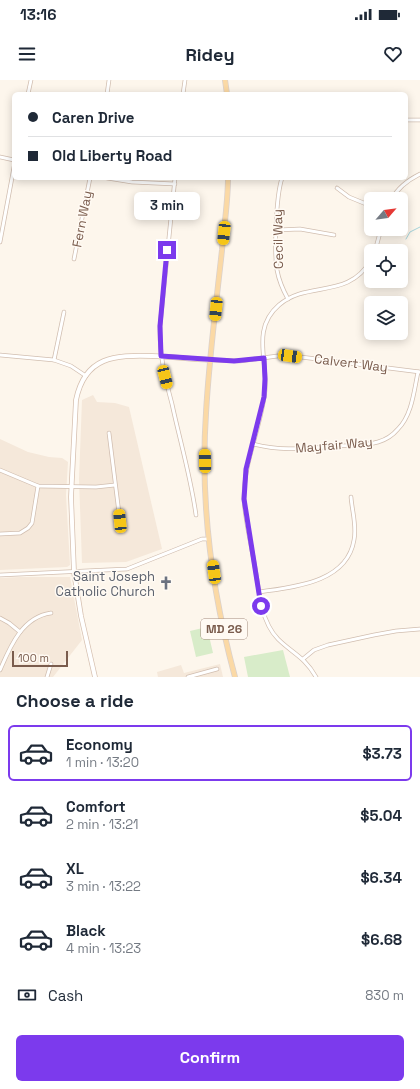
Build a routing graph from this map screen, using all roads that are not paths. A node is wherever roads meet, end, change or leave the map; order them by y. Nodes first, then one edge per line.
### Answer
1 (31, 80) edge
2 (109, 80) edge
3 (185, 80) edge
4 (225, 80) edge
5 (28, 92) edge
6 (107, 92) edge
7 (183, 92) edge
8 (226, 92) edge
9 (408, 120) edge
10 (420, 120) edge
11 (0, 157) edge
12 (12, 160) edge
13 (420, 174) edge
14 (12, 178) edge
15 (90, 180) edge
16 (120, 180) edge
17 (175, 180) edge
18 (228, 180) edge
19 (282, 180) edge
20 (174, 184) junction
21 (337, 188) dead end
22 (396, 192) edge
23 (364, 203) edge
24 (277, 230) junction
25 (334, 235) dead end
26 (0, 242) edge
27 (74, 259) dead end
28 (364, 269) edge
29 (288, 299) junction
30 (64, 312) dead end
31 (0, 355) edge
32 (161, 356) junction
33 (264, 358) junction
34 (54, 360) junction
35 (210, 360) junction
36 (419, 372) edge
37 (86, 376) junction
38 (109, 433) dead end
39 (253, 444) junction
40 (0, 470) edge
41 (115, 485) junction
42 (38, 486) junction
43 (71, 486) junction
44 (351, 497) dead end
45 (196, 515) dead end
46 (120, 521) dead end
47 (0, 534) edge
48 (209, 538) junction
49 (74, 572) junction
50 (0, 575) edge
51 (259, 592) junction
52 (51, 613) dead end
53 (0, 618) edge
54 (420, 629) edge
55 (20, 632) junction
56 (303, 659) junction
57 (51, 664) dead end
58 (217, 669) dead end
59 (0, 670) edge
60 (47, 677) edge
61 (95, 677) edge
62 (188, 677) edge
63 (236, 677) edge
64 (316, 677) edge

1 - 5 street
2 - 6 street
3 - 7 street
4 - 8 main road
9 - 10 street
11 - 12 street
13 - 22 street
14 - 26 street
15 - 27 street, Fern Way
16 - 20 street
17 - 20 street
18 - 35 main road, MD 26
19 - 24 street, Cecil Way
20 - 32 street
21 - 23 street
24 - 25 street
24 - 29 street, Cecil Way
28 - 29 street
29 - 33 street
30 - 34 street
31 - 34 street
32 - 35 street
32 - 37 street
32 - 45 street
33 - 35 street, Calvert Way
33 - 36 street, Calvert Way
33 - 39 street
34 - 37 street
35 - 48 main road, MD 26
36 - 39 street, Mayfair Way
37 - 43 street
38 - 41 street
39 - 51 street
40 - 42 street
41 - 43 street
41 - 46 street
42 - 43 street
42 - 47 street
43 - 49 street
44 - 51 street
48 - 49 street
48 - 63 main road, MD 26
49 - 50 street
49 - 61 street
51 - 56 street
52 - 55 street
53 - 55 street
54 - 56 street
55 - 59 street
56 - 64 street
57 - 60 street
58 - 62 street

